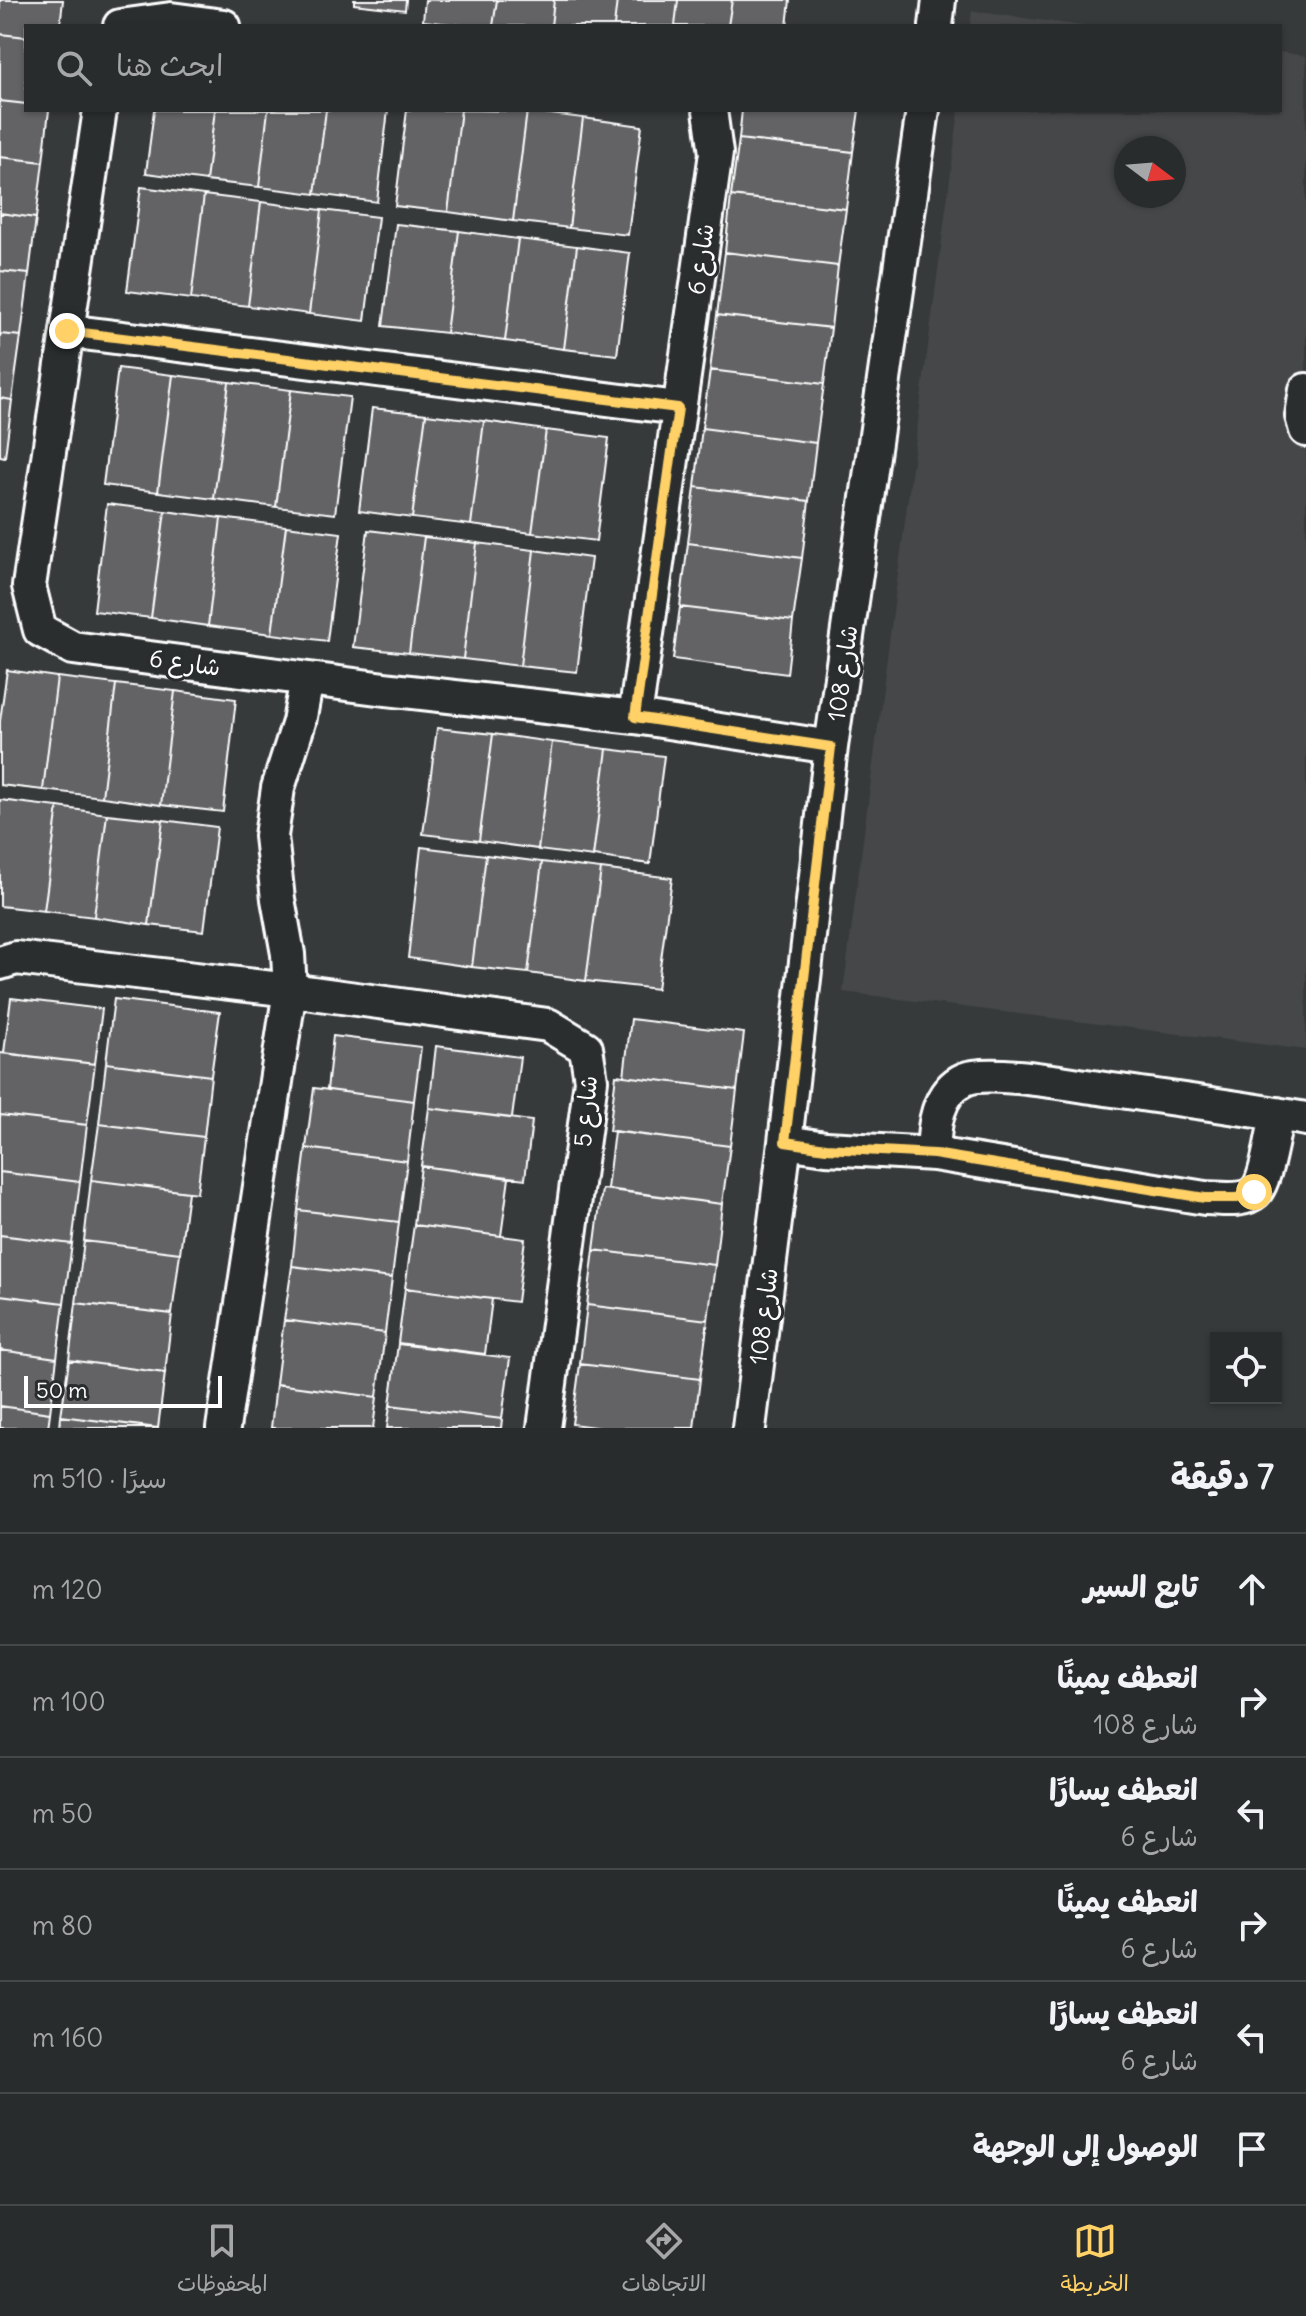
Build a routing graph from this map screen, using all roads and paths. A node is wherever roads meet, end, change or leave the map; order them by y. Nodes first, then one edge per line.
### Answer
1 (939, 0) edge
2 (135, 24) edge
3 (209, 24) edge
4 (936, 24) edge
5 (100, 112) edge
6 (710, 112) edge
7 (923, 112) edge
8 (67, 331) junction
9 (1306, 390) edge
10 (678, 408) junction
11 (1306, 430) edge
12 (307, 679) junction
13 (635, 717) junction
14 (831, 747) junction
15 (0, 963) edge
16 (290, 990) junction
17 (1291, 1116) edge
18 (785, 1142) junction
19 (934, 1154) junction
20 (223, 1428) edge
21 (544, 1428) edge
22 (749, 1428) edge

1 - 4 street
2 - 3 street
5 - 8 street, شارع 6
6 - 10 street, شارع 6
7 - 14 street, شارع 108
8 - 10 street
8 - 12 street, شارع 6
9 - 11 street
10 - 13 street, شارع 6
12 - 13 street, شارع 6
12 - 16 street
13 - 14 street, شارع 6
14 - 18 street, شارع 108
15 - 16 street, شارع 5
16 - 20 street
16 - 21 street, شارع 5
17 - 19 street
17 - 19 street
18 - 19 street
18 - 22 street, شارع 108

